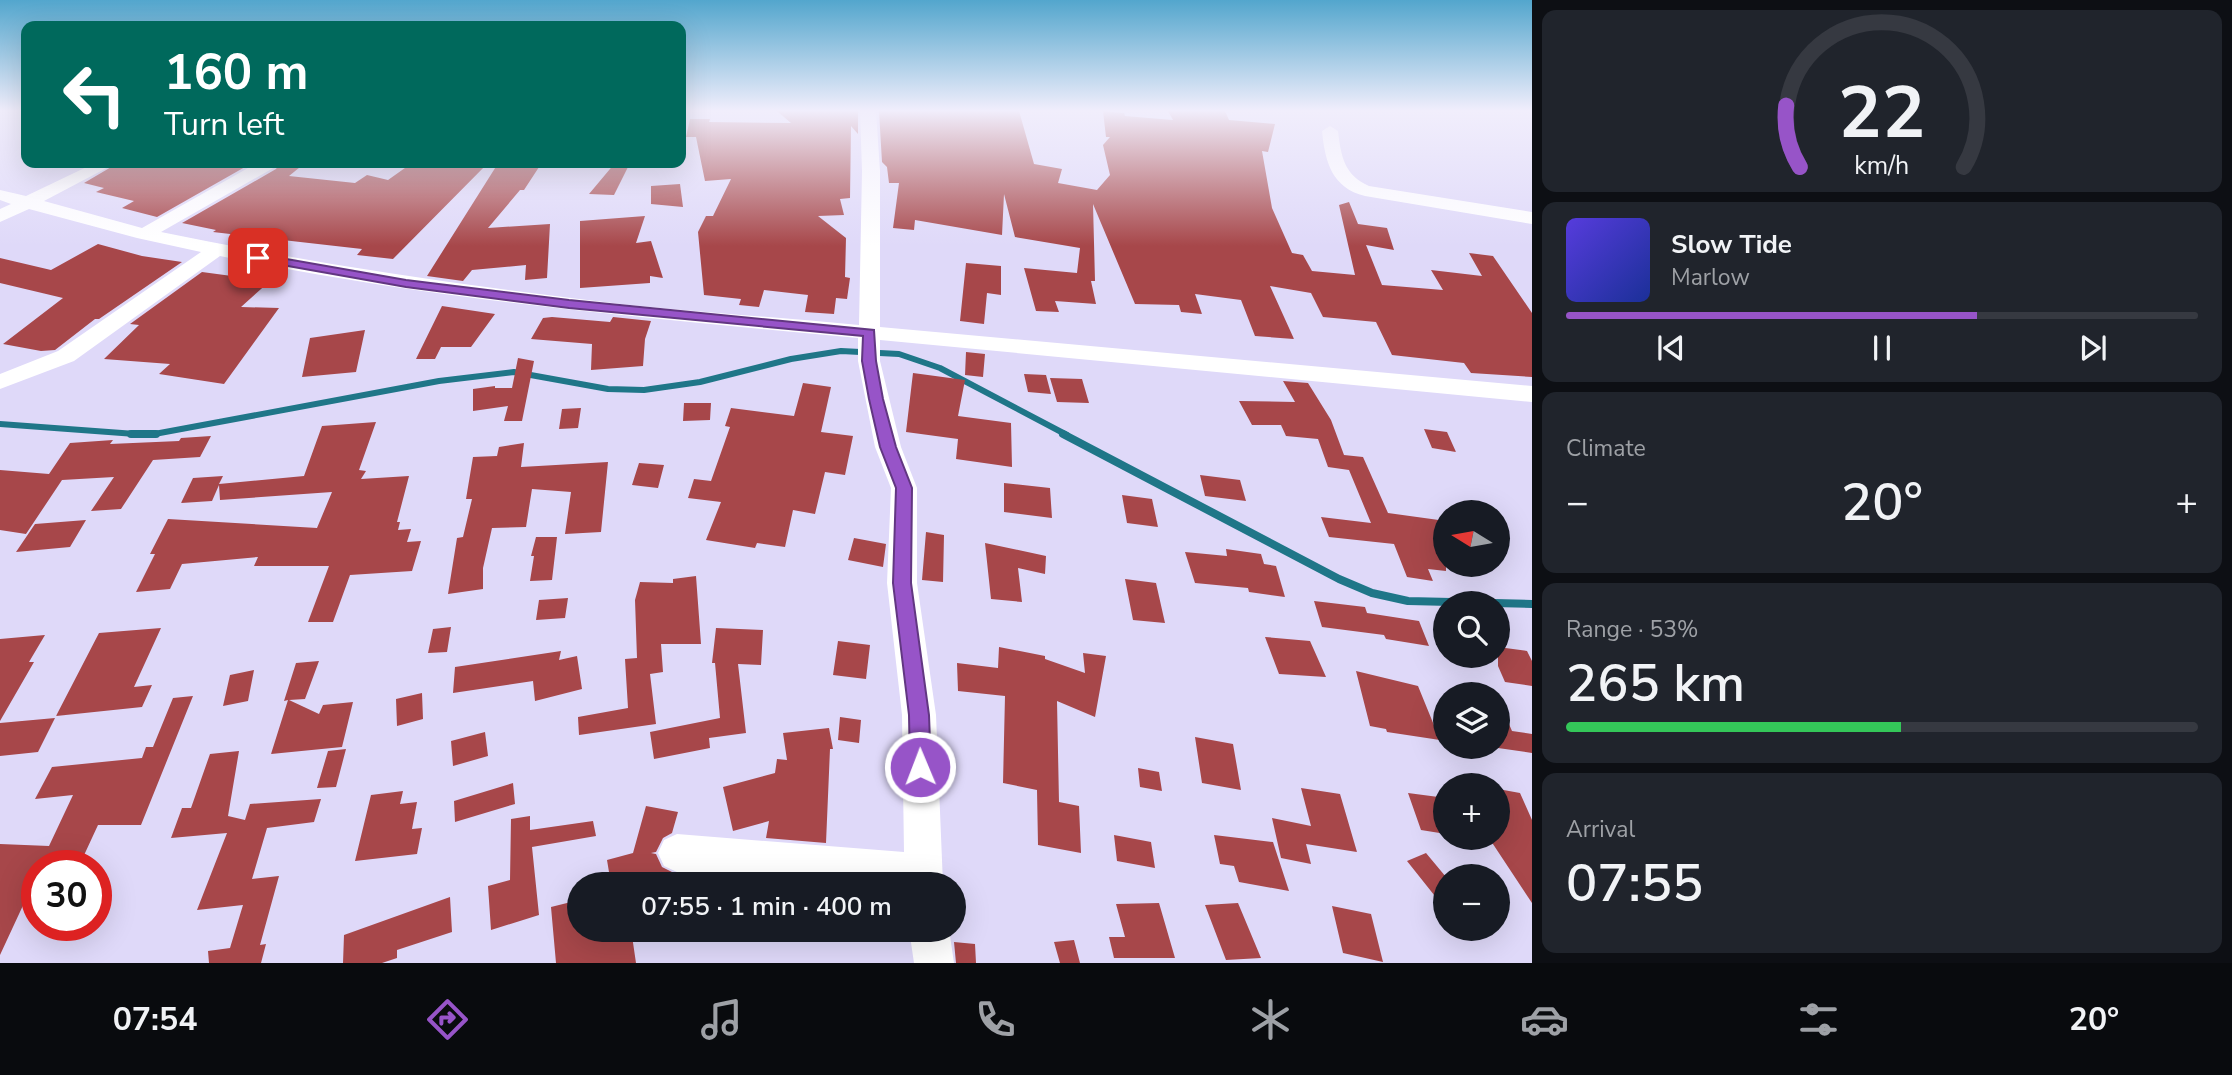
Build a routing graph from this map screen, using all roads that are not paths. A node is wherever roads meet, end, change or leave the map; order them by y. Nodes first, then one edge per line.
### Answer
1 (870, 156) edge
2 (1333, 156) edge
3 (97, 168) edge
4 (261, 168) edge
5 (0, 195) edge
6 (26, 202) junction
7 (0, 216) edge
8 (1532, 218) edge
9 (144, 234) junction
10 (218, 249) junction
11 (869, 345) junction
12 (0, 382) edge
13 (1532, 394) edge
14 (677, 853) dead end
15 (864, 872) edge
16 (923, 872) edge
17 (931, 942) edge
18 (934, 963) edge

1 - 11 street
2 - 8 street
3 - 6 street
4 - 9 street
5 - 6 street
6 - 7 street
6 - 9 street
9 - 10 street
10 - 11 street
10 - 12 street
11 - 13 street
11 - 16 street
14 - 15 street
17 - 18 street

